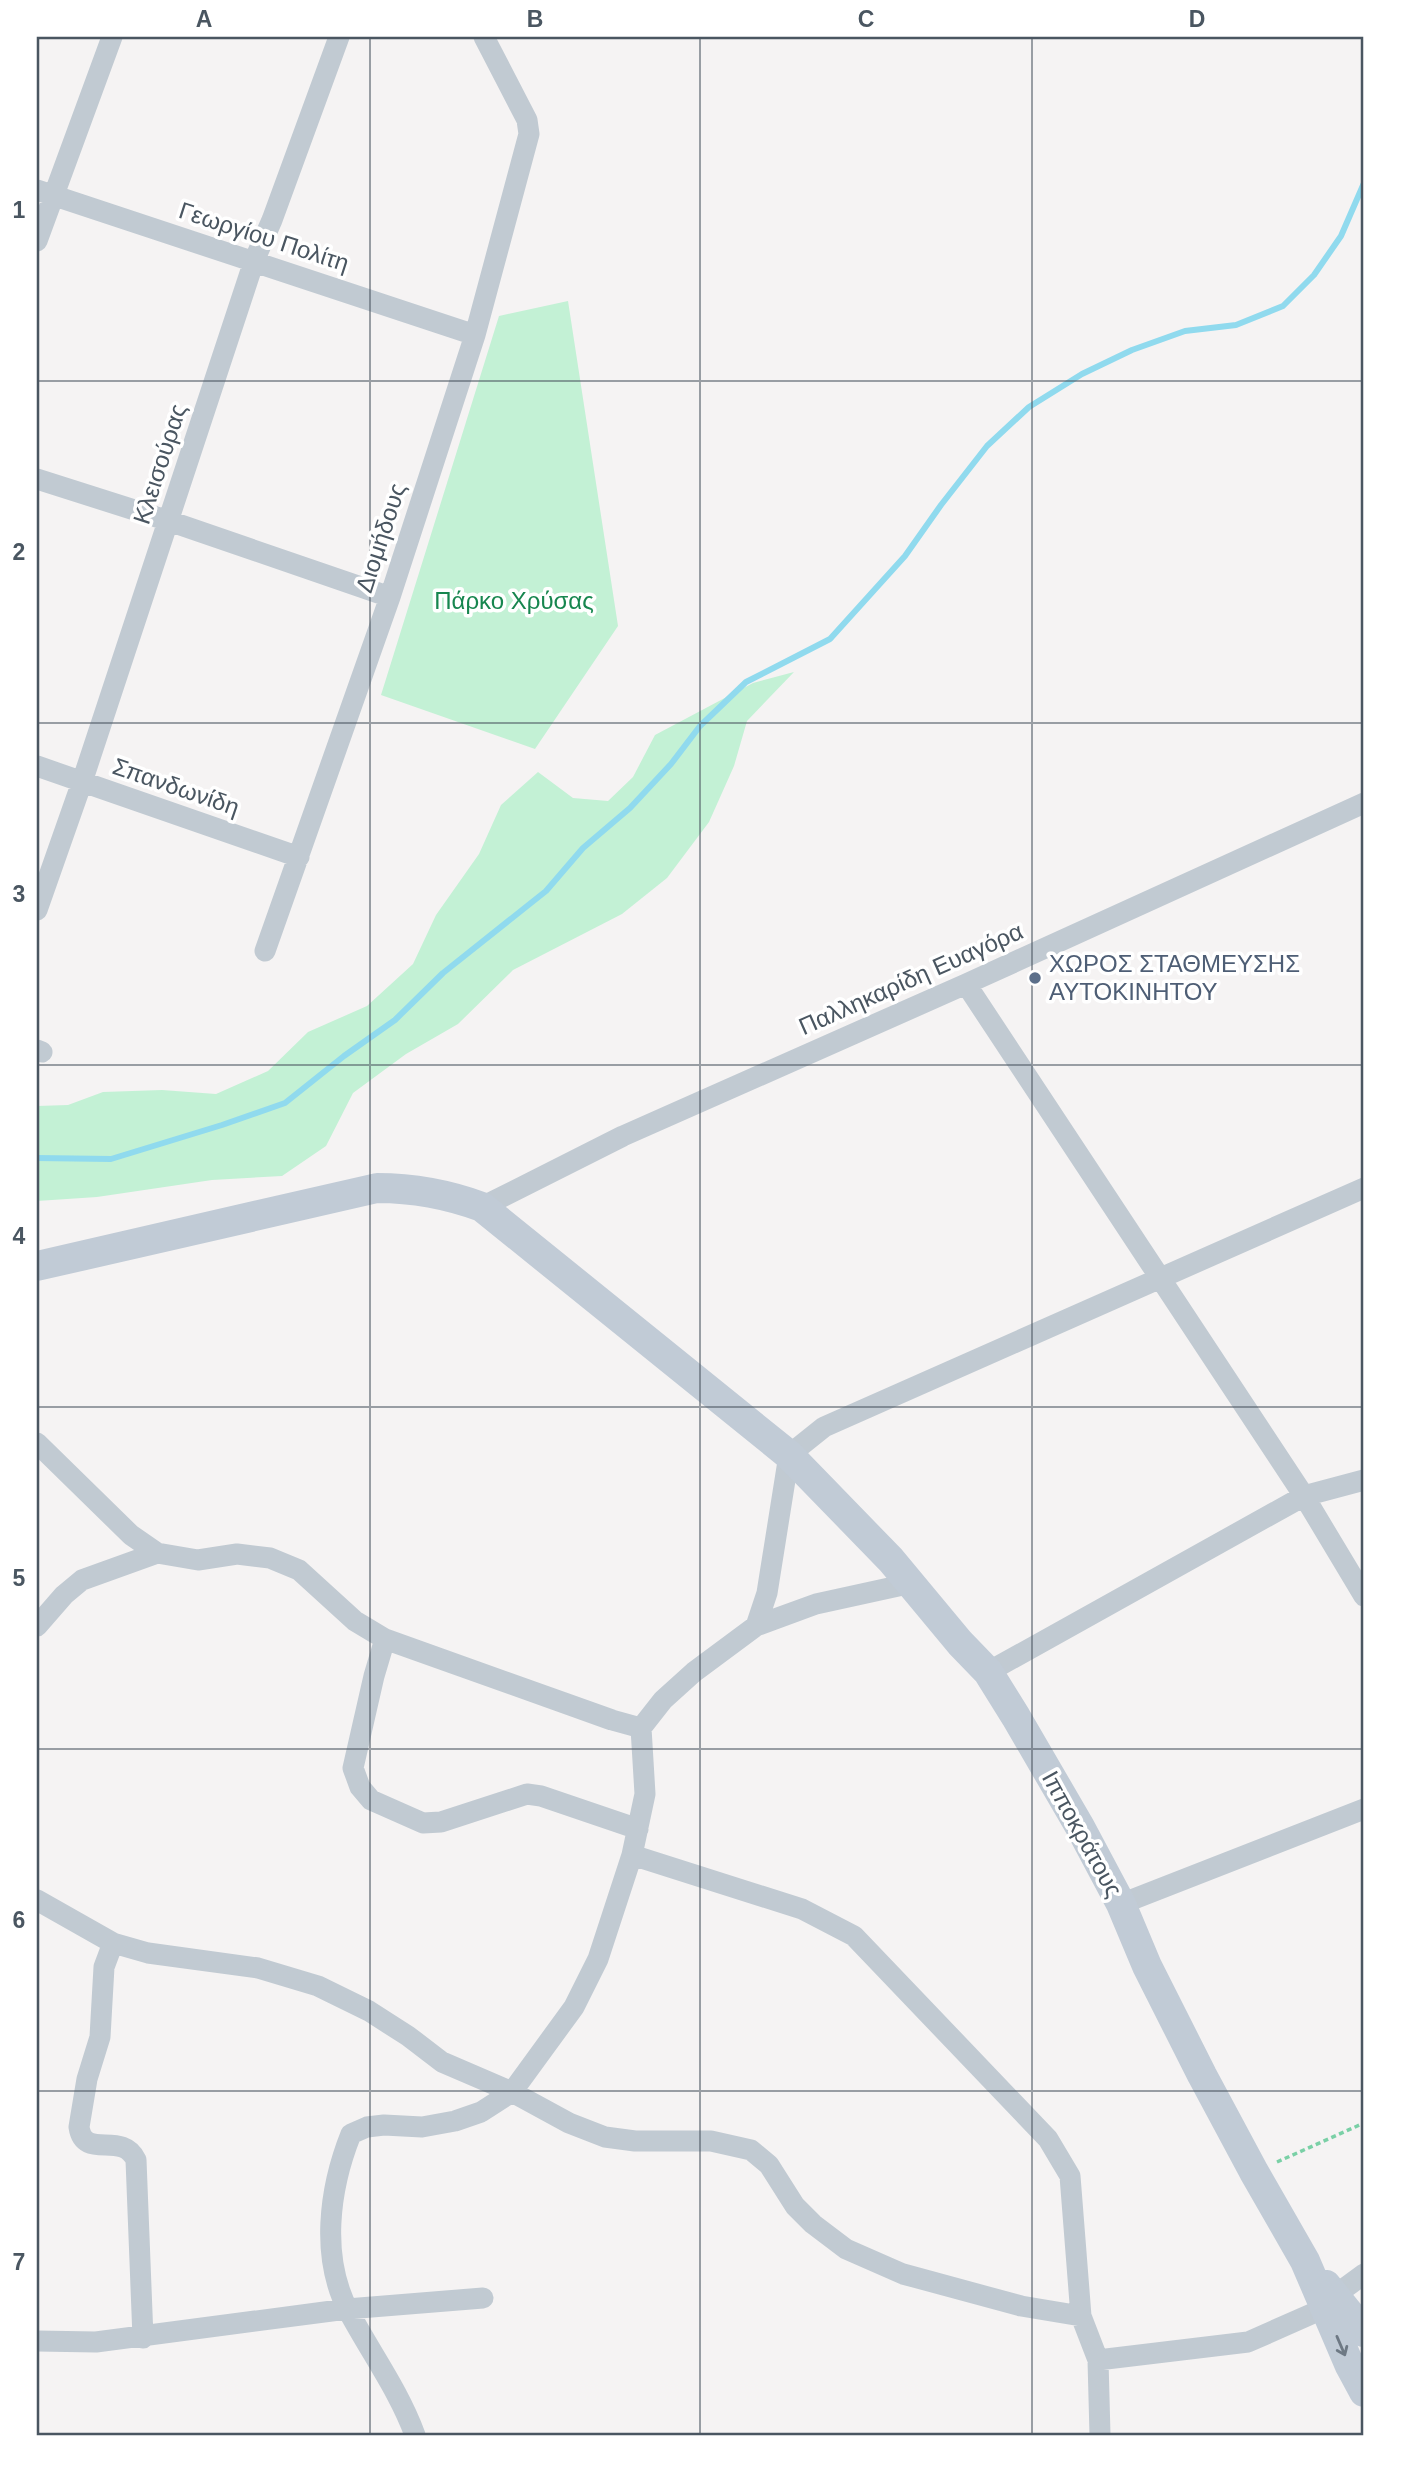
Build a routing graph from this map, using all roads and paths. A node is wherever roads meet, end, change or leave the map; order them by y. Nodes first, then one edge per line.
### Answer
1 (111, 37) edge
2 (339, 37) edge
3 (484, 37) edge
4 (45, 193) edge
5 (37, 241) edge
6 (254, 261) junction
7 (475, 335) junction
8 (37, 479) edge
9 (169, 521) junction
10 (390, 597) junction
11 (37, 766) edge
12 (82, 782) junction
13 (1364, 803) edge
14 (299, 857) junction
15 (37, 910) edge
16 (265, 951) dead end
17 (967, 984) junction
18 (1364, 1188) edge
19 (482, 1207) junction
20 (37, 1266) edge
21 (1160, 1279) junction
22 (37, 1443) edge
23 (789, 1455) junction
24 (1364, 1480) edge
25 (1304, 1496) junction
26 (157, 1553) junction
27 (912, 1583) junction
28 (1364, 1596) edge
29 (37, 1626) edge
30 (756, 1626) junction
31 (385, 1639) junction
32 (988, 1672) junction
33 (641, 1728) junction
34 (1364, 1809) edge
35 (638, 1829) junction
36 (632, 1855) junction
37 (37, 1900) edge
38 (1121, 1904) junction
39 (113, 1942) junction
40 (512, 2092) junction
41 (1364, 2123) edge
42 (1254, 2172) junction
43 (1364, 2274) edge
44 (483, 2298) dead end
45 (1330, 2302) junction
46 (347, 2309) junction
47 (1081, 2316) junction
48 (1364, 2332) edge
49 (143, 2337) junction
50 (37, 2341) edge
51 (1098, 2360) junction
52 (1364, 2392) edge
53 (415, 2435) edge
54 (1100, 2435) edge

1 - 4 street
2 - 6 street, Κλεισούρας
3 - 7 street, Διομήδους
4 - 5 street
4 - 6 street, Γεωργίου Πολίτη
6 - 7 street, Γεωργίου Πολίτη
6 - 9 street, Κλεισούρας
7 - 10 street, Διομήδους
8 - 9 street
9 - 10 street
9 - 12 street, Κλεισούρας
10 - 14 street, Διομήδους
11 - 12 street, Σπανδωνίδη
12 - 14 street, Σπανδωνίδη
12 - 15 street, Κλεισούρας
13 - 17 street, Παλληκαρίδη Ευαγόρα
14 - 16 street, Διομήδους
17 - 19 street, Παλληκαρίδη Ευαγόρα
17 - 21 street
18 - 21 street
19 - 20 street, Ιπποκράτους
19 - 23 street, Ιπποκράτους
21 - 23 street
21 - 25 street
22 - 26 street
23 - 27 street, Ιπποκράτους
23 - 30 street
24 - 25 street
25 - 28 street
25 - 32 street
26 - 29 street
26 - 31 street
27 - 30 street
27 - 32 street, Ιπποκράτους
30 - 33 street
31 - 33 street
31 - 35 street
32 - 38 street, Ιπποκράτους
33 - 35 street
34 - 38 street
35 - 36 street
36 - 40 street
36 - 47 street
37 - 39 street
38 - 42 street, Ιπποκράτους
39 - 40 street
39 - 49 street
40 - 46 street
40 - 47 street
41 - 42 path
42 - 45 street, Ιπποκράτους
43 - 45 street
44 - 46 street
45 - 48 street, Ιπποκράτους
45 - 51 street
45 -> 52 street, Ιπποκράτους
46 - 49 street
46 - 53 street
47 - 51 street
49 - 50 street
51 - 54 street

